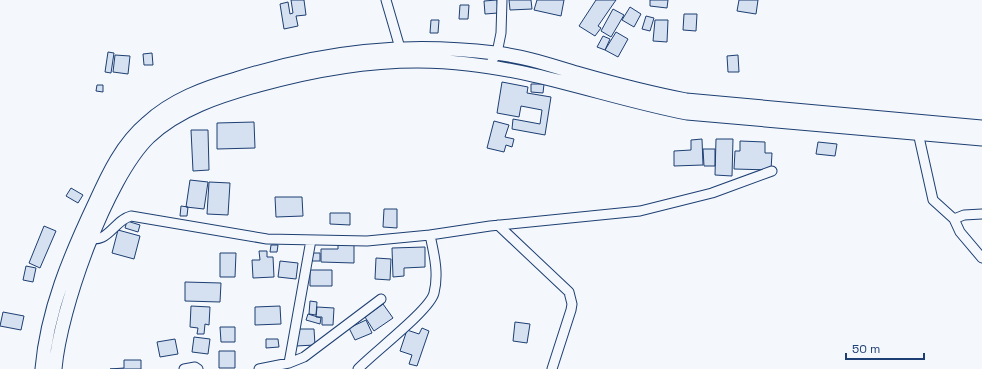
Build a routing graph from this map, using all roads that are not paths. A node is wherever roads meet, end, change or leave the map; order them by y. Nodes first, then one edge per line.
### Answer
1 (386, 0) edge
2 (502, 0) edge
3 (400, 48) junction
4 (497, 53) junction
5 (489, 66) junction
6 (916, 120) junction
7 (982, 127) edge
8 (919, 133) junction
9 (982, 139) edge
10 (772, 171) dead end
11 (982, 214) edge
12 (954, 219) junction
13 (498, 225) junction
14 (430, 235) junction
15 (86, 237) junction
16 (311, 240) junction
17 (982, 258) edge
18 (381, 299) dead end
19 (289, 363) junction
20 (42, 369) edge
21 (54, 369) edge
22 (184, 369) edge
23 (198, 369) edge
24 (259, 369) edge
25 (358, 369) edge
26 (552, 369) edge

1 - 3 street
2 - 4 street
3 - 4 main road
3 - 15 main road
4 - 5 street
4 - 6 main road
5 - 8 main road
5 - 15 main road
6 - 7 main road
6 - 8 street
8 - 9 main road
8 - 12 street
10 - 13 street
11 - 12 street
12 - 17 street
13 - 14 street
13 - 26 street
14 - 16 street
14 - 25 street
15 - 16 street
15 - 20 main road
15 - 21 main road
16 - 19 street
18 - 19 street
19 - 24 street
22 - 23 street

